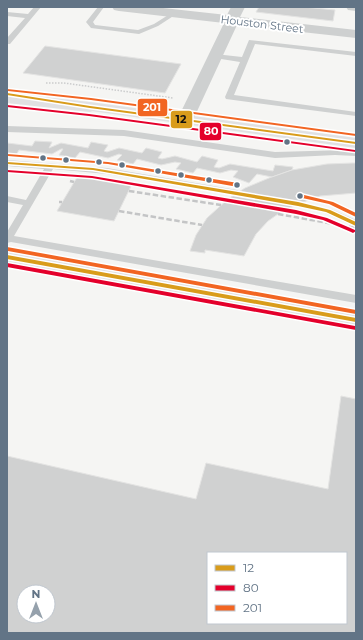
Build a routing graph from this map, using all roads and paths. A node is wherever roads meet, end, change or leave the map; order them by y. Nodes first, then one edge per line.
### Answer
1 (38, 7) edge
2 (101, 7) edge
3 (119, 7) edge
4 (238, 7) edge
5 (353, 7) edge
6 (356, 7) edge
7 (7, 14) edge
8 (174, 14) junction
9 (30, 16) junction
10 (232, 20) junction
11 (7, 30) edge
12 (16, 32) junction
13 (356, 34) edge
14 (7, 42) edge
15 (356, 54) edge
16 (215, 56) junction
17 (244, 60) junction
18 (69, 83) dead end
19 (115, 90) dead end
20 (7, 94) edge
21 (7, 98) edge
22 (90, 107) junction
23 (356, 114) edge
24 (185, 120) junction
25 (7, 129) edge
26 (356, 143) edge
27 (356, 153) edge
28 (7, 163) edge
29 (50, 166) junction
30 (236, 193) dead end
31 (7, 199) edge
32 (29, 203) junction
33 (298, 204) dead end
34 (356, 224) edge
35 (7, 245) edge
36 (356, 299) edge
37 (356, 320) edge

1 - 9 lane
2 - 8 lane
3 - 8 street, Houston Street
4 - 10 street
5 - 6 street
7 - 9 lane
8 - 10 street, Houston Street
9 - 12 lane
10 - 13 street, Houston Street
10 - 16 street
11 - 12 lane
12 - 14 lane
15 - 17 lane
16 - 17 lane
16 - 24 street
17 - 23 lane
18 - 19 path
20 - 22 main road
21 - 22 main road
22 - 24 main road
24 - 26 main road
25 - 27 lane
28 - 29 lane
29 - 30 lane
29 - 32 lane
31 - 32 lane
32 - 35 lane
33 - 34 lane
35 - 36 lane
35 - 37 main road

